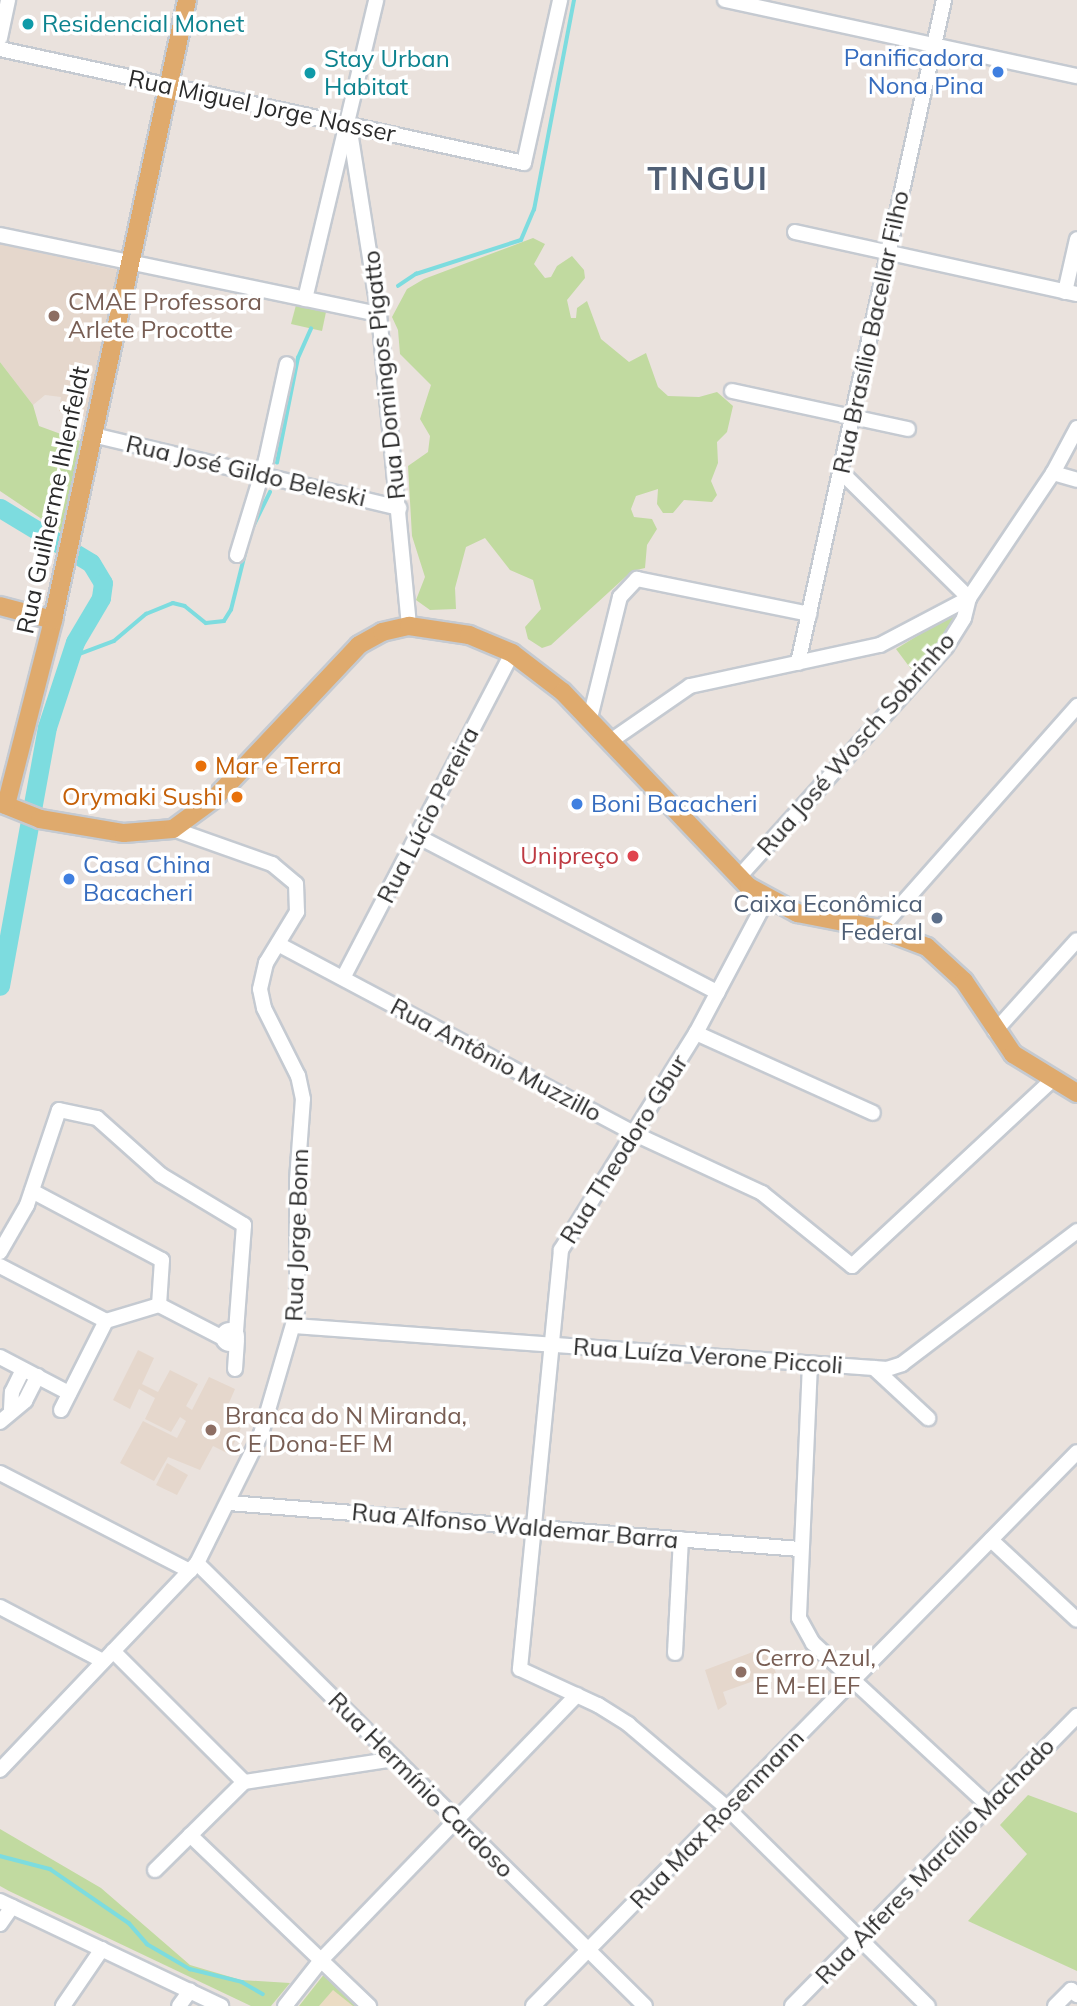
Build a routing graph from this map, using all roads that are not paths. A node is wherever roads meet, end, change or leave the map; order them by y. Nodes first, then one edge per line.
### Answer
1 (8, 0) edge
2 (187, 0) edge
3 (376, 0) edge
4 (560, 0) edge
5 (725, 0) edge
6 (943, 0) edge
7 (751, 3) edge
8 (0, 38) edge
9 (934, 45) junction
10 (0, 50) edge
11 (1077, 76) edge
12 (169, 86) junction
13 (349, 125) junction
14 (795, 232) dead end
15 (0, 235) edge
16 (1077, 239) edge
17 (888, 252) junction
18 (131, 262) junction
19 (1071, 293) edge
20 (305, 299) junction
21 (379, 314) junction
22 (287, 364) dead end
23 (732, 391) dead end
24 (852, 417) junction
25 (1077, 428) edge
26 (908, 429) dead end
27 (93, 435) junction
28 (840, 471) junction
29 (1053, 473) junction
30 (259, 475) junction
31 (1077, 480) edge
32 (399, 508) junction
33 (237, 555) dead end
34 (969, 598) junction
35 (0, 606) edge
36 (809, 614) junction
37 (53, 620) junction
38 (409, 626) junction
39 (512, 653) junction
40 (798, 663) junction
41 (1077, 706) edge
42 (590, 718) junction
43 (612, 740) junction
44 (13, 806) edge
45 (173, 829) junction
46 (417, 836) junction
47 (738, 878) junction
48 (767, 899) junction
49 (880, 929) junction
50 (1077, 940) edge
51 (278, 944) junction
52 (343, 978) junction
53 (718, 993) junction
54 (995, 1031) junction
55 (696, 1033) junction
56 (1052, 1080) junction
57 (1077, 1093) edge
58 (873, 1113) dead end
59 (633, 1133) junction
60 (32, 1191) junction
61 (1077, 1231) edge
62 (0, 1252) edge
63 (0, 1266) edge
64 (159, 1305) junction
65 (106, 1321) junction
66 (294, 1326) junction
67 (232, 1337) junction
68 (551, 1345) junction
69 (0, 1357) edge
70 (810, 1364) junction
71 (874, 1368) junction
72 (23, 1369) junction
73 (235, 1369) dead end
74 (38, 1376) junction
75 (69, 1393) junction
76 (11, 1409) junction
77 (61, 1410) dead end
78 (928, 1418) dead end
79 (0, 1422) edge
80 (1077, 1452) edge
81 (0, 1473) edge
82 (229, 1503) junction
83 (534, 1527) junction
84 (681, 1539) junction
85 (991, 1539) junction
86 (800, 1549) junction
87 (194, 1567) junction
88 (0, 1607) edge
89 (1077, 1620) edge
90 (676, 1653) dead end
91 (108, 1656) junction
92 (853, 1680) junction
93 (577, 1695) junction
94 (1077, 1716) edge
95 (395, 1759) junction
96 (0, 1770) edge
97 (244, 1782) junction
98 (989, 1805) junction
99 (727, 1808) junction
100 (456, 1820) junction
101 (190, 1835) junction
102 (155, 1870) dead end
103 (6, 1904) edge
104 (0, 1924) edge
105 (859, 1938) junction
106 (102, 1950) junction
107 (588, 1950) junction
108 (321, 1959) junction
109 (190, 1991) junction
110 (1074, 1992) edge
111 (63, 2006) edge
112 (179, 2006) edge
113 (221, 2006) edge
114 (285, 2006) edge
115 (369, 2006) edge
116 (533, 2006) edge
117 (645, 2006) edge
118 (792, 2006) edge
119 (928, 2006) edge
120 (1055, 2006) edge

1 - 8 street
2 - 12 main road, Rua Guilherme Ihlenfeldt
3 - 13 street
4 - 13 street, Rua Miguel Jorge Nasser
5 - 7 street
6 - 9 street, Rua Brasílio Bacellar Filho
7 - 9 street
9 - 11 street
9 - 17 street, Rua Brasílio Bacellar Filho
10 - 12 street, Rua Miguel Jorge Nasser
12 - 13 street, Rua Miguel Jorge Nasser
12 - 18 main road, Rua Guilherme Ihlenfeldt
13 - 20 street
13 - 21 street, Rua Domingos Pigatto
14 - 17 street
15 - 18 street
16 - 19 street
17 - 19 street
17 - 24 street, Rua Brasílio Bacellar Filho
18 - 20 street
18 - 27 main road, Rua Guilherme Ihlenfeldt
20 - 21 street
21 - 32 street, Rua Domingos Pigatto
22 - 30 street
23 - 24 street
24 - 26 street
24 - 28 street, Rua Brasílio Bacellar Filho
25 - 29 street, Rua José Wosch Sobrinho
27 - 30 street, Rua José Gildo Beleski
27 - 37 main road, Rua Guilherme Ihlenfeldt
28 - 34 street
28 - 36 street, Rua Brasílio Bacellar Filho
29 - 31 street
29 - 34 street, Rua José Wosch Sobrinho
30 - 32 street, Rua José Gildo Beleski
30 - 33 street
32 - 38 street, Rua Domingos Pigatto
34 - 40 street
34 - 47 street, Rua José Wosch Sobrinho
35 - 37 main road
36 - 40 street, Rua Brasílio Bacellar Filho
36 - 42 street
37 - 44 main road, Rua Guilherme Ihlenfeldt
38 - 39 main road
38 - 45 main road
39 - 42 main road
39 - 46 street, Rua Lúcio Pereira
40 - 43 street
41 - 49 street
42 - 43 main road
43 - 47 main road
44 - 45 main road
45 - 51 street, Rua Jorge Bonn
46 - 52 street, Rua Lúcio Pereira
46 - 53 street
47 - 48 main road
48 - 49 main road
48 - 53 street, Rua Theodoro Gbur
49 - 54 main road
50 - 54 street
51 - 52 street, Rua Antônio Muzzillo
51 - 66 street, Rua Jorge Bonn
52 - 59 street, Rua Antônio Muzzillo
53 - 55 street, Rua Theodoro Gbur
54 - 56 main road
55 - 58 street
55 - 59 street, Rua Theodoro Gbur
56 - 57 main road
56 - 59 street, Rua Antônio Muzzillo
59 - 68 street, Rua Theodoro Gbur
60 - 62 street
60 - 64 street
60 - 67 street
61 - 71 street, Rua Luíza Verone Piccoli
63 - 65 street
64 - 65 street
64 - 67 street
65 - 75 street
66 - 68 street, Rua Luíza Verone Piccoli
66 - 82 street, Rua Jorge Bonn
67 - 73 street
68 - 70 street, Rua Luíza Verone Piccoli
68 - 83 street, Rua Theodoro Gbur
69 - 72 street
70 - 71 street, Rua Luíza Verone Piccoli
70 - 86 street
71 - 78 street
72 - 74 street
72 - 76 street
74 - 75 street
74 - 76 street
75 - 77 street
76 - 79 street
80 - 85 street, Rua Max Rosenmann
81 - 87 street, Rua Hermínio Cardoso
82 - 83 street, Rua Alfonso Waldemar Barra
82 - 87 street, Rua Jorge Bonn
83 - 84 street, Rua Alfonso Waldemar Barra
83 - 93 street, Rua Theodoro Gbur
84 - 86 street, Rua Alfonso Waldemar Barra
84 - 90 street
85 - 89 street
85 - 92 street, Rua Max Rosenmann
86 - 92 street
87 - 91 street, Rua Jorge Bonn
87 - 95 street, Rua Hermínio Cardoso
88 - 91 street
91 - 96 street, Rua Jorge Bonn
91 - 97 street
92 - 98 street
92 - 99 street, Rua Max Rosenmann
93 - 99 street
93 - 100 street
94 - 98 street, Rua Alferes Marcílio Machado
95 - 97 street
95 - 100 street, Rua Hermínio Cardoso
97 - 101 street
98 - 105 street, Rua Alferes Marcílio Machado
99 - 105 street
99 - 107 street, Rua Max Rosenmann
100 - 107 street, Rua Hermínio Cardoso
100 - 108 street
101 - 102 street
101 - 108 street
103 - 104 street
103 - 106 street
105 - 118 street, Rua Alferes Marcílio Machado
105 - 119 street
106 - 109 street
106 - 111 street
107 - 116 street, Rua Max Rosenmann
107 - 117 street, Rua Hermínio Cardoso
108 - 114 street
108 - 115 street
109 - 112 street
109 - 113 street
110 - 120 street

